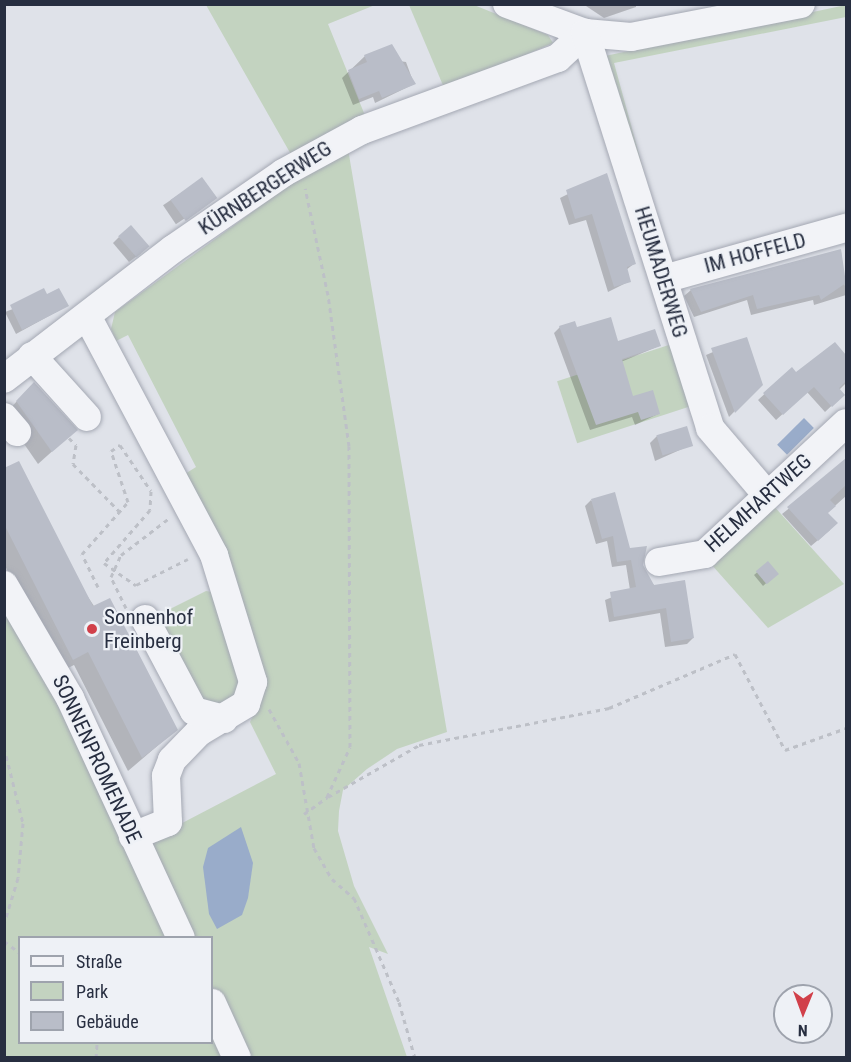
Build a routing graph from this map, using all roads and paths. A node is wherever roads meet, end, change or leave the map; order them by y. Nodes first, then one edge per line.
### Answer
1 (507, 4) edge
2 (801, 4) edge
3 (585, 33) junction
4 (304, 183) dead end
5 (846, 228) edge
6 (664, 279) junction
7 (87, 316) junction
8 (32, 356) junction
9 (4, 379) edge
10 (846, 423) edge
11 (78, 427) joint
12 (767, 495) junction
13 (119, 512) junction
14 (136, 540) dead end
15 (188, 559) dead end
16 (659, 562) dead end
17 (114, 570) junction
18 (4, 585) edge
19 (98, 587) dead end
20 (137, 616) joint
21 (251, 695) junction
22 (224, 719) junction
23 (846, 728) edge
24 (4, 747) edge
25 (327, 797) junction
26 (304, 814) junction
27 (134, 836) junction
28 (4, 924) edge
29 (180, 936) edge
30 (4, 941) edge
31 (18, 952) edge
32 (213, 1005) edge
33 (237, 1058) edge
34 (415, 1058) edge

1 - 3 street
2 - 3 street
3 - 6 street, HEUMADERWEG
3 - 7 street, KÜRNBERGERWEG
4 - 25 path
5 - 6 street, IM HOFFELD
6 - 12 street, HEUMADERWEG
7 - 8 street, KÜRNBERGERWEG
7 - 21 street
8 - 9 street, KÜRNBERGERWEG
8 - 11 street
10 - 12 street, HELMHARTWEG
11 - 13 path
12 - 16 street, HELMHARTWEG
13 - 17 path
13 - 19 path
14 - 17 path
15 - 17 path
17 - 20 path
18 - 27 street, SONNENPROMENADE
20 - 22 street
21 - 22 street
21 - 26 path
22 - 27 street
23 - 25 path
24 - 28 path
25 - 26 path
26 - 34 path
27 - 29 street, SONNENPROMENADE
30 - 31 path
32 - 33 street

